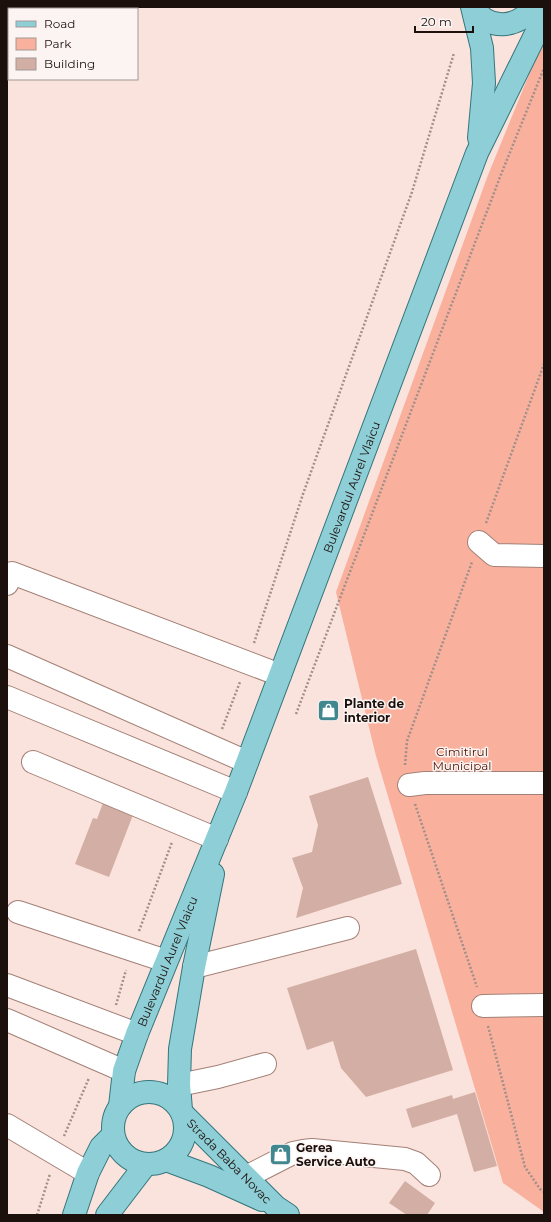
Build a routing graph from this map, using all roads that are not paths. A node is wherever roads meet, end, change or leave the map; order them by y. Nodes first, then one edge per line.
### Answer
1 (472, 7) edge
2 (535, 13) edge
3 (477, 153) junction
4 (479, 542) dead end
5 (544, 556) edge
6 (7, 584) edge
7 (7, 656) edge
8 (280, 676) junction
9 (7, 696) edge
10 (33, 762) dead end
11 (247, 762) junction
12 (544, 783) edge
13 (409, 785) dead end
14 (236, 792) junction
15 (220, 829) junction
16 (18, 912) dead end
17 (348, 928) dead end
18 (166, 961) junction
19 (194, 967) junction
20 (7, 985) edge
21 (544, 1005) edge
22 (483, 1006) dead end
23 (7, 1020) edge
24 (136, 1034) junction
25 (265, 1064) dead end
26 (124, 1071) junction
27 (179, 1085) junction
28 (120, 1106) junction
29 (182, 1112) junction
30 (7, 1125) edge
31 (113, 1135) junction
32 (156, 1162) junction
33 (88, 1173) junction
34 (429, 1175) dead end
35 (246, 1177) junction
36 (282, 1211) edge
37 (74, 1215) edge
38 (107, 1215) edge

1 - 2 main road
1 - 3 main road, Bulevardul Aurel Vlaicu
2 - 3 main road, Bulevardul Aurel Vlaicu
3 - 8 main road, Bulevardul Aurel Vlaicu
4 - 5 lane
6 - 8 lane
7 - 11 lane
8 - 11 main road, Bulevardul Aurel Vlaicu
9 - 14 lane
10 - 15 lane
11 - 14 main road, Bulevardul Aurel Vlaicu
12 - 13 lane
14 - 15 main road, Bulevardul Aurel Vlaicu
15 - 18 main road, Bulevardul Aurel Vlaicu
15 - 19 main road, Bulevardul Aurel Vlaicu
16 - 18 lane
17 - 19 lane
18 - 24 main road, Bulevardul Aurel Vlaicu
19 - 27 main road, Bulevardul Aurel Vlaicu
20 - 24 lane
21 - 22 lane
23 - 26 lane
24 - 26 main road, Bulevardul Aurel Vlaicu
25 - 27 lane
26 - 28 main road, Bulevardul Aurel Vlaicu
27 - 29 main road, Bulevardul Aurel Vlaicu
28 - 29 main road
28 - 31 main road
29 - 32 main road
29 - 35 main road, Strada Baba Novac
30 - 33 lane
31 - 32 main road
31 - 33 main road
32 - 36 main road, Strada Baba Novac
32 - 38 main road
33 - 37 main road
34 - 35 lane
35 - 36 main road, Strada Baba Novac

